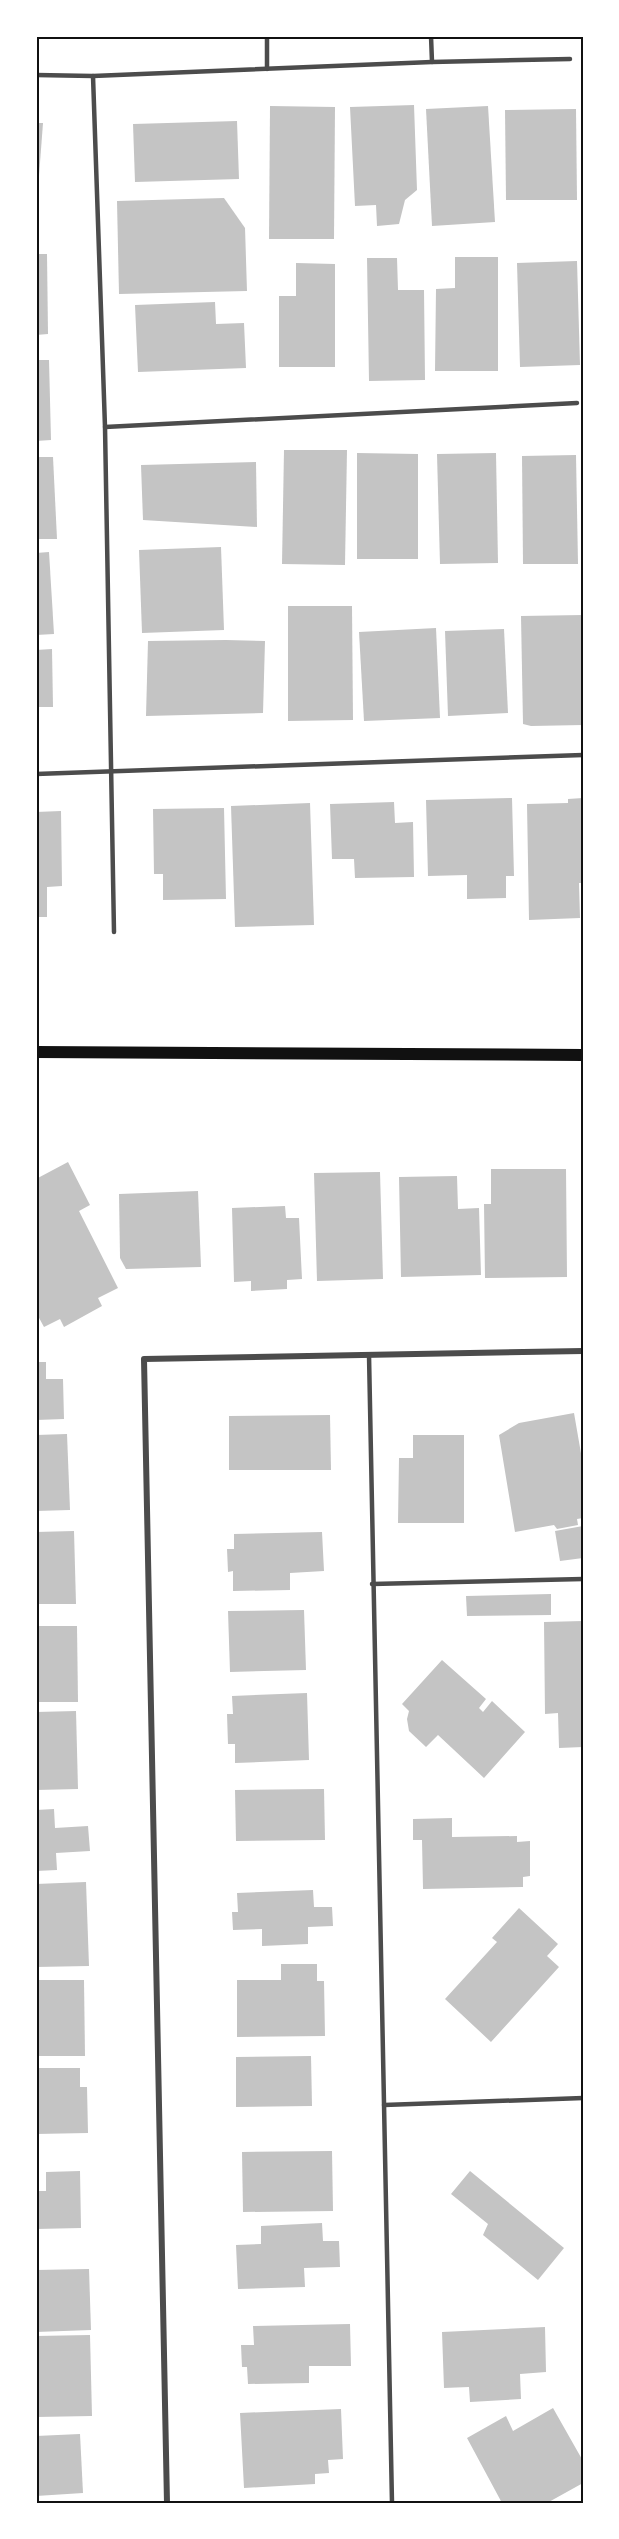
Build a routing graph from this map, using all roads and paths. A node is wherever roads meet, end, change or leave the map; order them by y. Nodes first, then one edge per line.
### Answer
1 (267, 36) edge
2 (431, 36) edge
3 (570, 59) dead end
4 (432, 62) junction
5 (267, 69) junction
6 (36, 75) edge
7 (93, 76) junction
8 (577, 403) dead end
9 (105, 427) junction
10 (583, 755) edge
11 (112, 772) junction
12 (36, 774) edge
13 (114, 932) dead end
14 (36, 1052) edge
15 (583, 1055) edge
16 (583, 1351) edge
17 (369, 1355) junction
18 (583, 1579) edge
19 (372, 1584) junction
20 (583, 2097) edge
21 (384, 2105) junction
22 (167, 2503) edge
23 (392, 2503) edge

1 - 5 lane
2 - 4 lane
3 - 4 lane
4 - 5 lane
5 - 7 lane
6 - 7 lane
7 - 9 lane
8 - 9 lane
9 - 11 lane
10 - 11 lane
11 - 12 lane
11 - 13 lane
14 - 15 main road
16 - 17 street
17 - 19 lane
17 - 22 street
18 - 19 lane
19 - 21 lane
20 - 21 lane
21 - 23 lane

